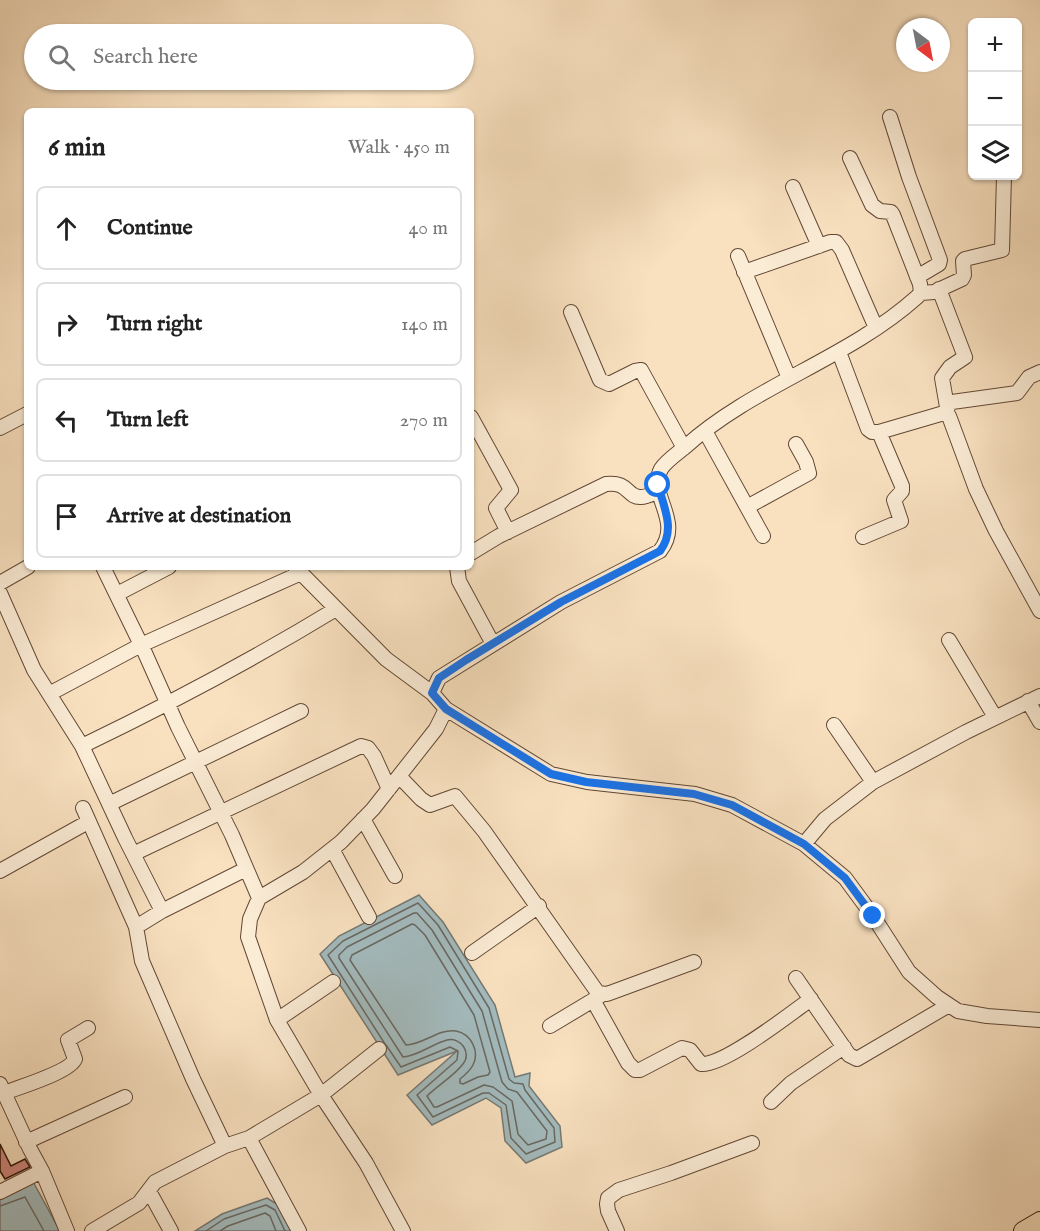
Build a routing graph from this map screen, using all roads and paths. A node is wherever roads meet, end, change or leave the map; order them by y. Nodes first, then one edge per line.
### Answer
1 (890, 117) dead end
2 (850, 158) dead end
3 (1004, 180) edge
4 (793, 187) dead end
5 (819, 246) junction
6 (738, 256) dead end
7 (744, 272) junction
8 (917, 277) junction
9 (939, 290) junction
10 (921, 293) junction
11 (571, 312) dead end
12 (876, 328) junction
13 (840, 352) junction
14 (1040, 372) edge
15 (789, 378) junction
16 (947, 410) junction
17 (24, 415) edge
18 (474, 422) edge
19 (2, 424) edge
20 (705, 431) junction
21 (879, 432) junction
22 (796, 444) dead end
23 (684, 448) junction
24 (660, 491) junction
25 (747, 507) junction
26 (508, 531) junction
27 (763, 536) dead end
28 (863, 537) dead end
29 (474, 551) edge
30 (24, 569) edge
31 (105, 570) edge
32 (163, 570) edge
33 (298, 570) edge
34 (457, 570) edge
35 (0, 583) edge
36 (0, 593) edge
37 (117, 594) junction
38 (336, 609) junction
39 (1040, 611) edge
40 (949, 640) dead end
41 (493, 644) junction
42 (141, 645) junction
43 (432, 693) junction
44 (49, 694) junction
45 (1034, 699) edge
46 (168, 704) junction
47 (446, 709) junction
48 (301, 711) dead end
49 (995, 717) junction
50 (1040, 722) edge
51 (834, 725) dead end
52 (82, 746) junction
53 (195, 762) junction
54 (399, 776) junction
55 (873, 782) junction
56 (389, 789) junction
57 (109, 804) junction
58 (82, 808) dead end
59 (221, 813) junction
60 (363, 819) junction
61 (88, 822) junction
62 (804, 844) junction
63 (332, 849) junction
64 (133, 854) junction
65 (246, 869) junction
66 (0, 871) edge
67 (395, 876) dead end
68 (259, 898) junction
69 (538, 906) junction
70 (162, 911) junction
71 (369, 917) dead end
72 (136, 927) junction
73 (472, 952) dead end
74 (694, 962) dead end
75 (796, 978) dead end
76 (333, 982) dead end
77 (597, 997) junction
78 (811, 999) junction
79 (949, 1005) junction
80 (277, 1020) junction
81 (1040, 1020) edge
82 (550, 1026) dead end
83 (88, 1028) dead end
84 (844, 1047) junction
85 (379, 1049) dead end
86 (2, 1089) edge
87 (321, 1095) junction
88 (125, 1097) dead end
89 (771, 1102) dead end
90 (249, 1138) junction
91 (26, 1142) junction
92 (752, 1143) dead end
93 (225, 1146) junction
94 (42, 1171) junction
95 (149, 1191) junction
96 (0, 1192) edge
97 (1040, 1221) edge
98 (68, 1231) edge
99 (92, 1231) edge
100 (171, 1231) edge
101 (299, 1231) edge
102 (403, 1231) edge
103 (617, 1231) edge
104 (1023, 1231) edge

1 - 8 street
2 - 8 street
3 - 9 street
4 - 5 street
5 - 7 street
5 - 12 street
6 - 7 street
7 - 15 street
8 - 10 street
9 - 10 street
9 - 16 street
10 - 12 street
11 - 23 street
12 - 13 street
13 - 15 street
13 - 21 street
14 - 16 street
15 - 20 street
16 - 21 street
16 - 39 street
17 - 19 street
18 - 26 street
20 - 23 street
20 - 25 street
21 - 28 street
22 - 25 street
23 - 24 street
24 - 26 street
24 - 41 street
25 - 27 street
26 - 29 street
30 - 35 street
31 - 37 street
32 - 37 street
33 - 38 street
33 - 42 street
34 - 41 street
36 - 44 street
37 - 42 street
38 - 43 street
38 - 46 street
40 - 49 street
41 - 43 street
42 - 44 street
42 - 46 street
43 - 47 street
44 - 52 street
45 - 49 street
45 - 50 street
46 - 52 street
46 - 53 street
47 - 54 street
47 - 62 street
48 - 53 street
49 - 55 street
51 - 55 street
52 - 57 street
53 - 57 street
53 - 59 street
54 - 56 street
54 - 69 street
55 - 62 street
56 - 59 street
56 - 60 street
57 - 64 street
58 - 61 street
59 - 64 street
59 - 65 street
60 - 63 street
60 - 67 street
61 - 66 street
61 - 72 street
62 - 79 street
63 - 68 street
63 - 71 street
64 - 70 street
65 - 68 street
65 - 70 street
68 - 80 street
69 - 73 street
69 - 77 street
70 - 72 street
72 - 93 street
74 - 77 street
75 - 78 street
76 - 80 street
77 - 78 street
77 - 82 street
78 - 84 street
79 - 81 street
79 - 84 street
80 - 87 street
83 - 86 street
84 - 89 street
85 - 87 street
86 - 91 street
87 - 90 street
87 - 102 street
88 - 91 street
90 - 93 street
90 - 101 street
91 - 94 street
92 - 103 street
93 - 95 street
94 - 96 street
94 - 98 street
95 - 99 street
95 - 100 street
97 - 104 main road

